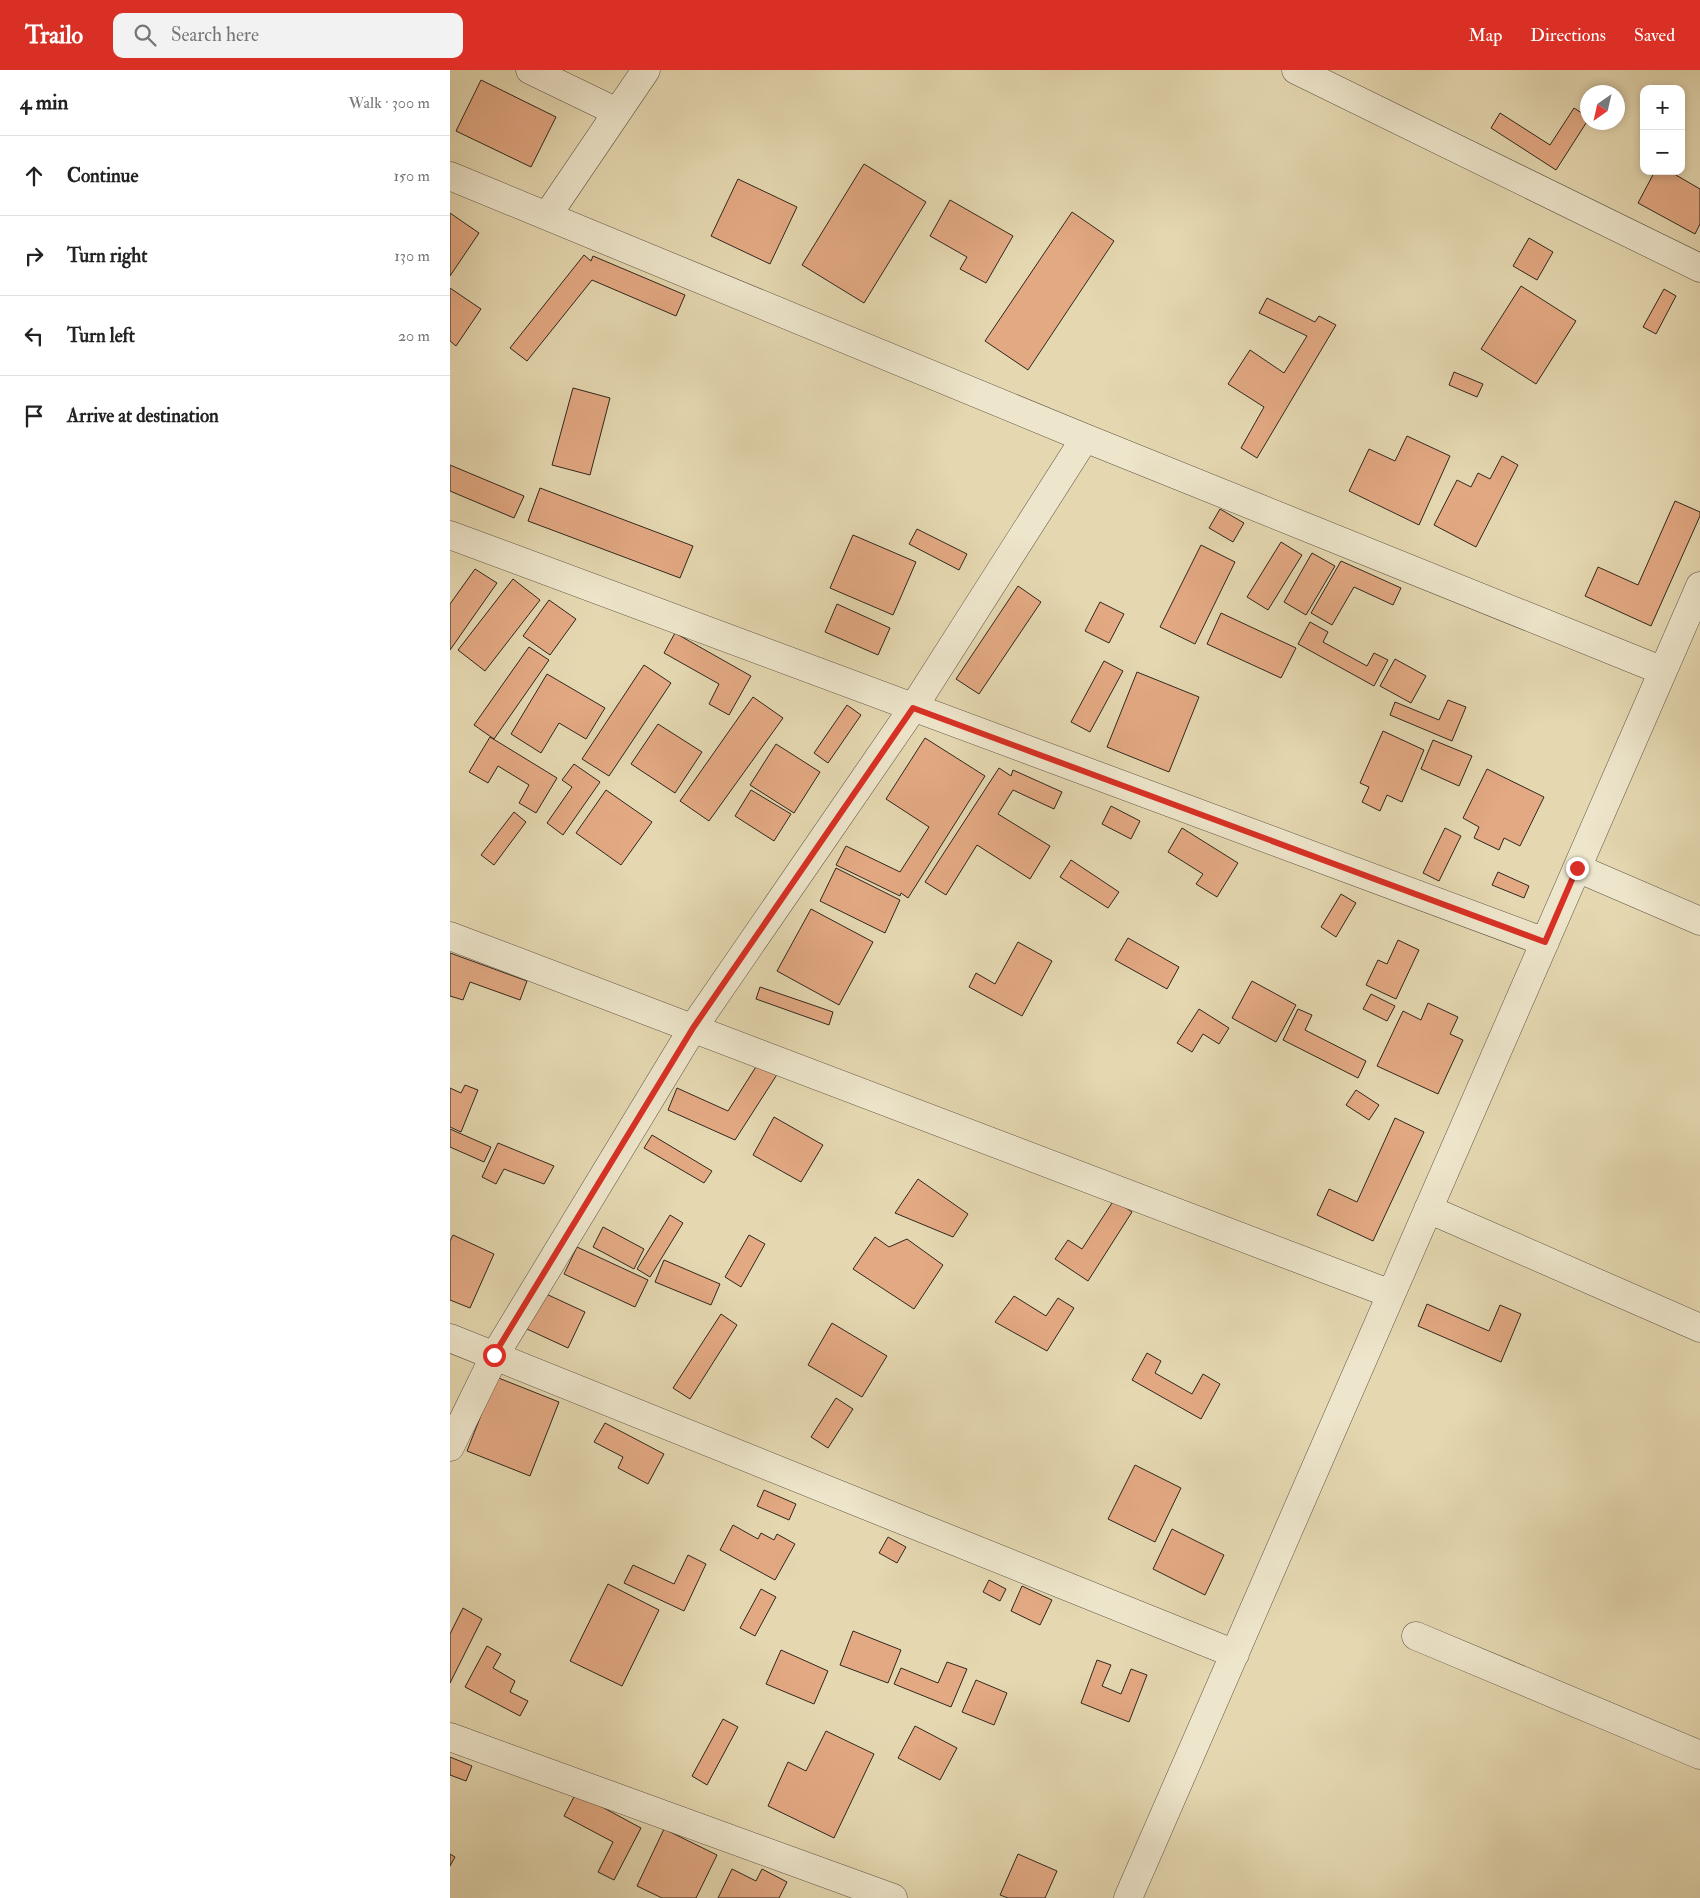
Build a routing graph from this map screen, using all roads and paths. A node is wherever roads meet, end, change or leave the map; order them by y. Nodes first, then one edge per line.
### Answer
1 (530, 70) edge
2 (646, 70) edge
3 (1296, 70) edge
4 (617, 112) junction
5 (450, 176) edge
6 (547, 216) junction
7 (1700, 268) edge
8 (1085, 438) junction
9 (450, 535) edge
10 (1700, 586) edge
11 (1663, 671) junction
12 (913, 708) junction
13 (1577, 868) junction
14 (1700, 922) edge
15 (450, 936) edge
16 (1545, 942) junction
17 (693, 1028) junction
18 (1428, 1209) junction
19 (1391, 1294) junction
20 (1700, 1328) edge
21 (450, 1338) edge
22 (494, 1355) junction
23 (450, 1446) edge
24 (1416, 1636) dead end
25 (1234, 1654) junction
26 (450, 1736) edge
27 (1700, 1755) edge
28 (893, 1898) edge
29 (1128, 1898) edge

1 - 4 street
2 - 4 street
3 - 7 street
4 - 6 street
5 - 6 street
6 - 8 street
8 - 11 street
8 - 12 street
9 - 12 street
10 - 11 street
11 - 13 street
12 - 16 street
12 - 17 street
13 - 14 street
13 - 16 street
15 - 17 street
16 - 18 street
17 - 19 street
17 - 22 street
18 - 19 street
18 - 20 street
19 - 25 street
21 - 22 street
22 - 23 street
22 - 25 street
24 - 27 street
25 - 29 street
26 - 28 street

